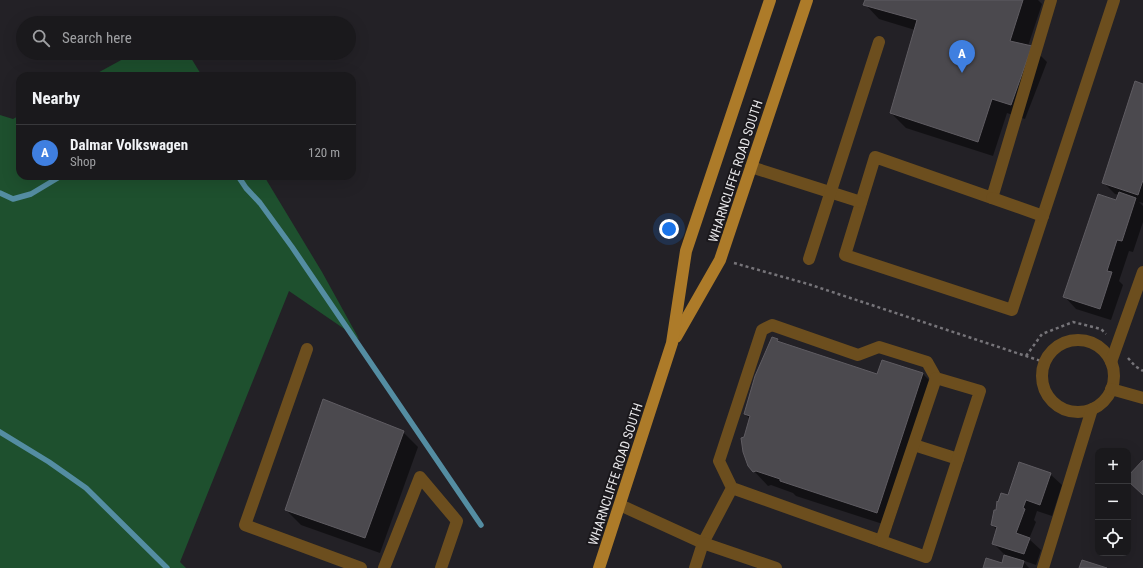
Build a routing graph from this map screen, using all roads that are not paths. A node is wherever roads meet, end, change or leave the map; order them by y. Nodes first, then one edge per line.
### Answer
1 (770, 0) edge
2 (807, 0) edge
3 (1051, 0) edge
4 (1114, 0) edge
5 (879, 42) dead end
6 (751, 167) junction
7 (830, 192) junction
8 (992, 198) junction
9 (861, 202) junction
10 (1043, 216) junction
11 (809, 259) dead end
12 (1143, 272) edge
13 (672, 343) junction
14 (307, 349) dead end
15 (1111, 362) junction
16 (936, 378) junction
17 (1111, 389) junction
18 (1143, 398) edge
19 (1092, 409) junction
20 (914, 444) junction
21 (958, 459) junction
22 (732, 488) junction
23 (620, 505) junction
24 (882, 541) junction
25 (703, 543) junction
26 (924, 562) edge
27 (361, 568) edge
28 (384, 568) edge
29 (441, 568) edge
30 (599, 568) edge
31 (695, 568) edge
32 (776, 568) edge
33 (1043, 568) edge

1 - 13 main road, WHARNCLIFFE ROAD SOUTH
2 - 6 main road, WHARNCLIFFE ROAD SOUTH
3 - 8 street
4 - 10 street
5 - 7 street
6 - 7 street
6 - 13 main road, WHARNCLIFFE ROAD SOUTH
7 - 9 street
7 - 11 street
8 - 9 street
8 - 10 street
9 - 10 street
12 - 15 street
13 - 23 main road, WHARNCLIFFE ROAD SOUTH
14 - 27 street
15 - 17 street
15 - 19 street
16 - 20 street
16 - 21 street
16 - 22 street
17 - 18 street
17 - 19 street
19 - 33 street
20 - 21 street
20 - 24 street
21 - 26 street
22 - 24 street
22 - 25 street
23 - 25 street
23 - 30 main road, WHARNCLIFFE ROAD SOUTH
24 - 26 street
25 - 31 street
25 - 32 street
28 - 29 street

